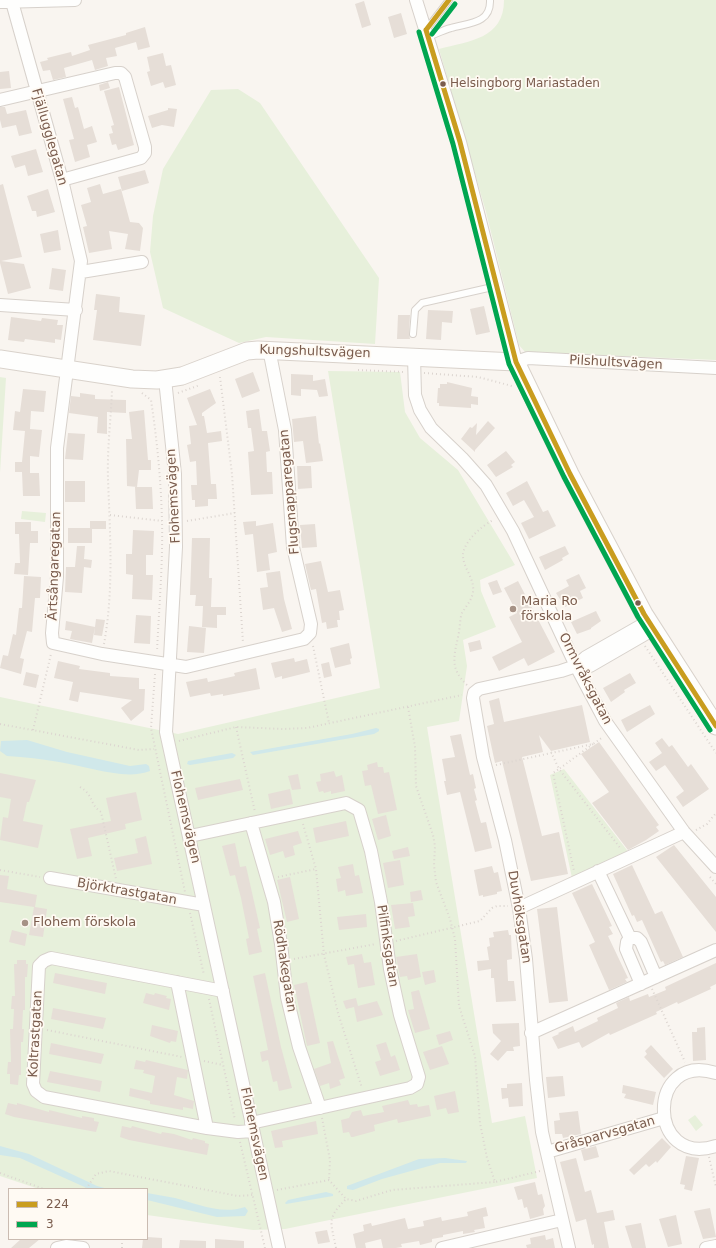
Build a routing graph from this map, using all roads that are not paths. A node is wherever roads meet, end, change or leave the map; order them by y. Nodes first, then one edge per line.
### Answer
1 (75, 0) edge
2 (416, 0) edge
3 (449, 0) edge
4 (490, 0) edge
5 (6, 2) edge
6 (427, 34) junction
7 (36, 92) junction
8 (0, 100) edge
9 (62, 180) junction
10 (142, 262) dead end
11 (81, 272) junction
12 (497, 286) junction
13 (0, 305) edge
14 (76, 310) junction
15 (413, 334) dead end
16 (269, 349) junction
17 (0, 359) edge
18 (516, 362) junction
19 (716, 368) edge
20 (67, 370) junction
21 (409, 370) junction
22 (166, 388) junction
23 (652, 625) junction
24 (170, 664) junction
25 (576, 666) junction
26 (716, 726) edge
27 (254, 822) junction
28 (690, 829) junction
29 (190, 836) junction
30 (716, 867) edge
31 (598, 871) junction
32 (50, 878) road end
33 (204, 905) junction
34 (514, 907) junction
35 (630, 938) junction
36 (716, 950) edge
37 (649, 981) junction
38 (177, 982) junction
39 (223, 991) junction
40 (532, 1033) junction
41 (716, 1073) edge
42 (320, 1108) junction
43 (664, 1118) junction
44 (252, 1127) junction
45 (207, 1128) junction
46 (712, 1147) edge
47 (547, 1152) junction
48 (562, 1220) junction
49 (716, 1246) edge
50 (449, 1247) edge
51 (57, 1248) edge
52 (83, 1248) edge
53 (279, 1248) edge
54 (569, 1248) edge
55 (706, 1248) edge

1 - 5 street
2 - 6 street
3 - 6 lane
4 - 6 lane
5 - 7 street, Fjällugglegatan
6 - 12 street
7 - 8 street
7 - 9 street, Fjällugglegatan
7 - 9 street
9 - 11 street, Fjällugglegatan
10 - 11 street
11 - 14 street, Fjällugglegatan
12 - 15 lane
12 - 18 street
13 - 14 street
14 - 20 street, Fjällugglegatan
16 - 21 street, Kungshultsvägen
16 - 22 street, Kungshultsvägen
16 - 24 street, Flugsnapparegatan
17 - 20 street, Kungshultsvägen
18 - 19 street, Pilshultsvägen
18 - 21 street, Kungshultsvägen
18 - 23 street
20 - 22 street, Kungshultsvägen
20 - 24 street, Ärtsångaregatan
21 - 25 street, Ormvråksgatan
22 - 24 street, Flohemsvägen
23 - 25 street
23 - 26 street
24 - 29 street, Flohemsvägen
25 - 28 street, Ormvråksgatan
25 - 34 street, Duvhöksgatan
27 - 29 street, Pilfinksgatan
27 - 42 street, Rödhakegatan
27 - 42 street, Pilfinksgatan
28 - 30 street, Ormvråksgatan
28 - 31 street
29 - 33 street, Flohemsvägen
31 - 34 street
31 - 35 street
32 - 33 street, Björktrastgatan
33 - 39 street, Flohemsvägen
34 - 40 street, Duvhöksgatan
35 - 37 street
35 - 37 street
36 - 37 street
37 - 40 street
38 - 39 street, Koltrastgatan
38 - 45 street
38 - 45 street, Koltrastgatan
39 - 44 street, Flohemsvägen
40 - 47 street, Duvhöksgatan
41 - 43 street, Gråsparvsgatan
42 - 44 street, Pilfinksgatan
43 - 46 street, Gråsparvsgatan
43 - 47 street, Gråsparvsgatan
44 - 45 street, Koltrastgatan
44 - 53 street, Flohemsvägen
47 - 48 street, Duvhöksgatan
48 - 50 street
48 - 54 street, Duvhöksgatan
49 - 55 street
51 - 52 street

